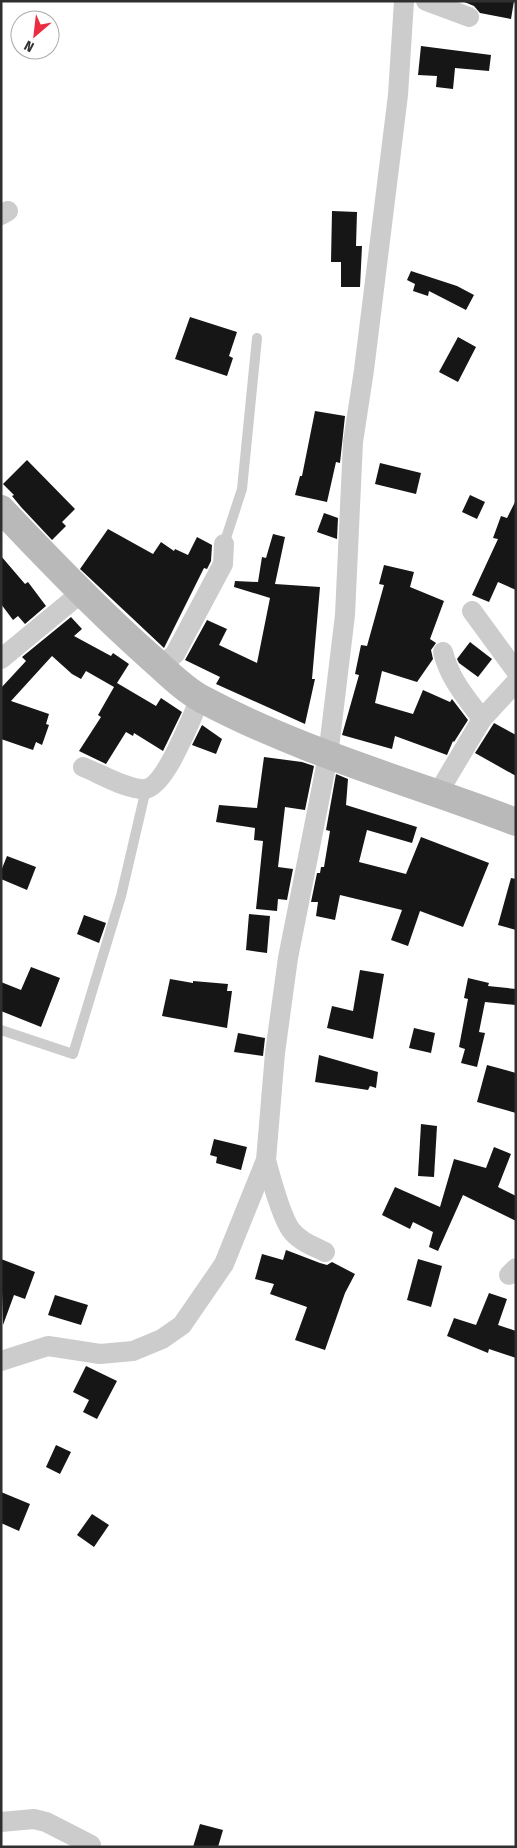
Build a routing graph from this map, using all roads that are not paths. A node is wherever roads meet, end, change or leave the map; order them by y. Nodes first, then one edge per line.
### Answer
1 (404, 1) edge
2 (426, 1) edge
3 (469, 17) dead end
4 (257, 338) dead end
5 (1, 509) edge
6 (224, 544) joint
7 (81, 593) junction
8 (472, 611) dead end
9 (3, 652) edge
10 (443, 652) dead end
11 (161, 666) junction
12 (516, 671) edge
13 (516, 682) edge
14 (200, 699) junction
15 (482, 719) junction
16 (328, 756) junction
17 (83, 767) dead end
18 (146, 789) junction
19 (438, 793) junction
20 (516, 822) edge
21 (1, 1030) edge
22 (266, 1160) junction
23 (325, 1252) dead end
24 (1, 1361) edge
25 (1, 1822) edge
26 (92, 1845) dead end

1 - 16 street
2 - 3 street
4 - 6 lane
5 - 7 street
6 - 11 street
7 - 9 street
7 - 11 street
8 - 12 street
10 - 15 street
11 - 14 street
13 - 15 street
14 - 16 street
14 - 18 street
15 - 19 street
16 - 19 street
16 - 22 street
17 - 18 street
18 - 21 lane
19 - 20 street
22 - 23 street
22 - 24 street
25 - 26 street

